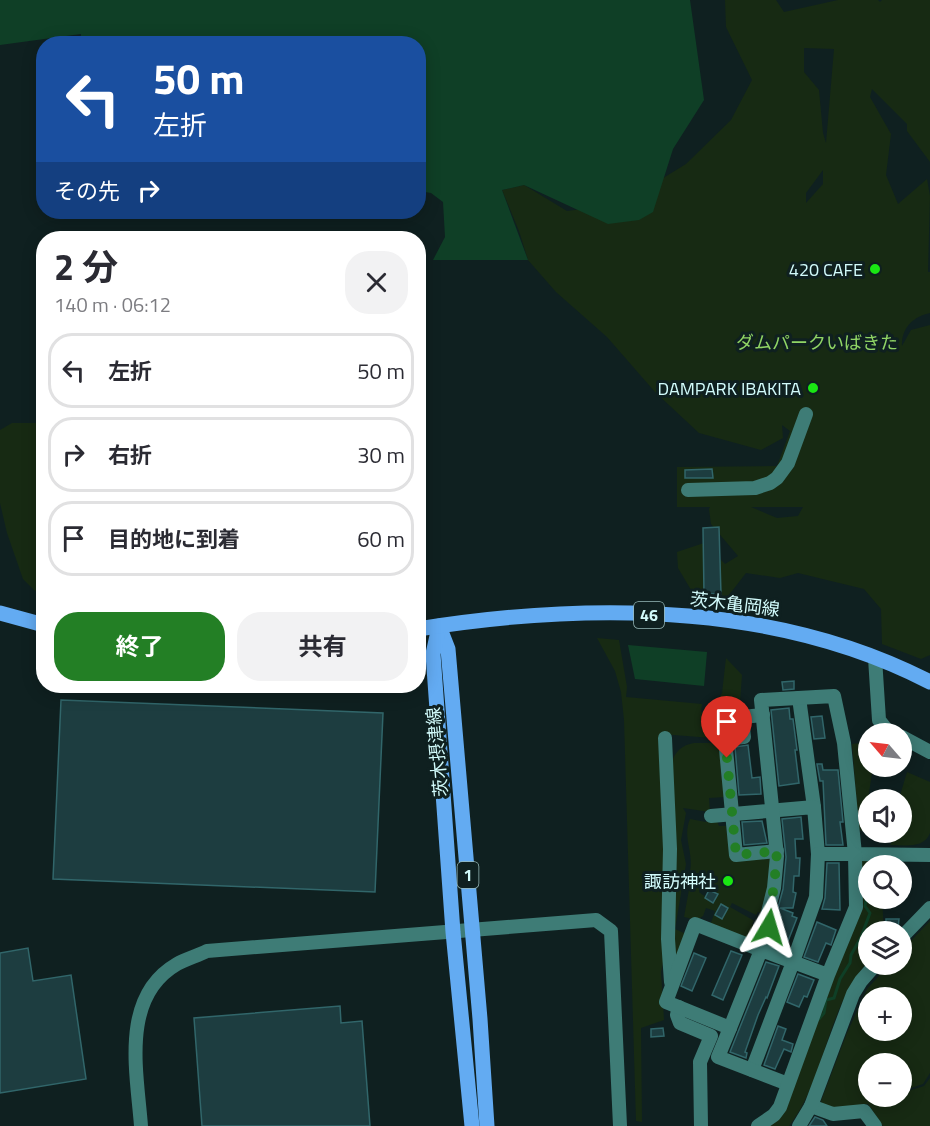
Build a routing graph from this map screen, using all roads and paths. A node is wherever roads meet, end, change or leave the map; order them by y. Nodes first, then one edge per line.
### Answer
1 (806, 414) dead end
2 (688, 490) dead end
3 (0, 613) edge
4 (36, 623) edge
5 (439, 626) junction
6 (426, 628) edge
7 (875, 658) junction
8 (930, 682) edge
9 (799, 698) junction
10 (763, 715) junction
11 (881, 723) edge
12 (912, 742) edge
13 (663, 743) dead end
14 (930, 752) edge
15 (814, 807) junction
16 (773, 810) junction
17 (733, 814) junction
18 (711, 816) dead end
19 (777, 851) junction
20 (929, 852) edge
21 (818, 854) junction
22 (855, 854) junction
23 (930, 908) edge
24 (912, 927) edge
25 (473, 931) junction
26 (453, 932) junction
27 (761, 950) junction
28 (793, 962) junction
29 (828, 975) junction
30 (868, 975) edge
31 (672, 987) junction
32 (679, 1007) junction
33 (730, 1028) junction
34 (752, 1070) junction
35 (788, 1084) junction
36 (811, 1106) junction
37 (141, 1126) edge
38 (472, 1126) edge
39 (487, 1126) edge
40 (620, 1126) edge
41 (701, 1126) edge
42 (758, 1126) edge
43 (799, 1126) edge
44 (875, 1126) edge

1 - 2 street
3 - 4 main road
5 - 6 main road, 茨木亀岡線 / 46
5 - 7 main road, 茨木亀岡線 / 46
5 - 25 main road, 茨木摂津線 / 1
5 - 26 main road, 茨木摂津線 / 1
7 - 8 main road, 茨木亀岡線 / 46
7 - 11 street
9 - 10 street
9 - 15 street
9 - 22 street
10 - 16 street
10 - 17 street
12 - 14 street
13 - 31 street
15 - 16 street
15 - 21 street
16 - 17 street
16 - 19 street
17 - 18 street
17 - 19 street
19 - 27 street
20 - 22 street
21 - 22 street
21 - 28 street
22 - 29 street
23 - 24 street
25 - 26 street
25 - 39 main road, 茨木摂津線 / 1
25 - 40 street
26 - 37 street
26 - 38 main road, 茨木摂津線 / 1
27 - 28 street
27 - 31 street
27 - 33 street
28 - 29 street
28 - 34 street
29 - 35 street
30 - 36 street
31 - 32 street
32 - 33 street
32 - 41 street
33 - 34 street
34 - 35 street
35 - 42 street
36 - 43 street
36 - 44 street

